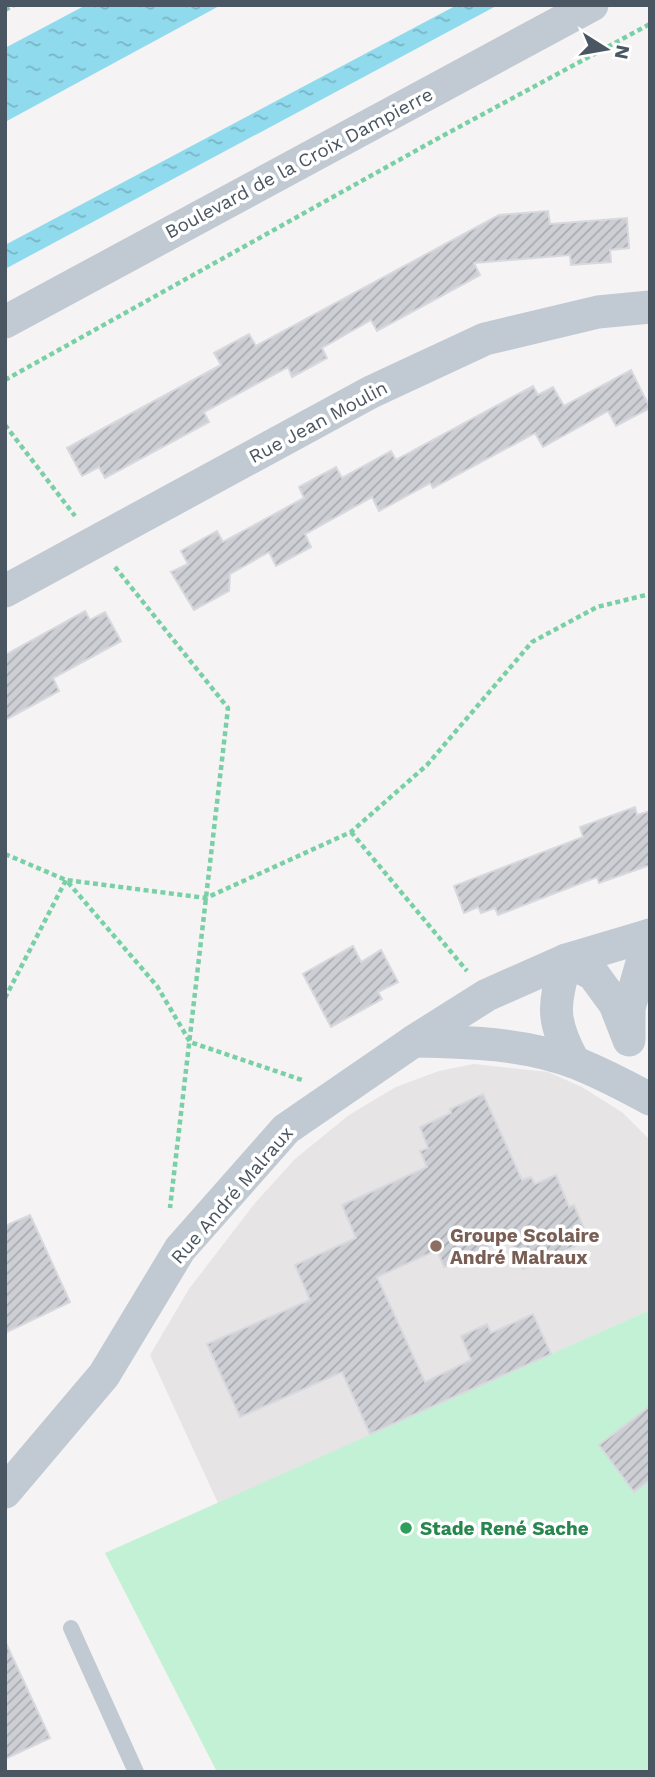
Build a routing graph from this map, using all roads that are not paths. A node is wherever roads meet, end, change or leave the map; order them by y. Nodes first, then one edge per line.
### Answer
1 (592, 5) edge
2 (650, 307) edge
3 (5, 321) edge
4 (5, 591) edge
5 (650, 935) edge
6 (566, 960) junction
7 (629, 1040) junction
8 (414, 1041) junction
9 (574, 1062) junction
10 (650, 1098) edge
11 (5, 1492) edge
12 (71, 1628) dead end
13 (135, 1772) edge

1 - 3 street, Boulevard de la Croix Dampierre
2 - 4 street, Rue Jean Moulin
5 - 6 street, Rue André Malraux
5 - 7 street
6 - 7 street
6 - 8 street, Rue André Malraux
6 - 9 street
7 - 10 street
8 - 9 street
8 - 11 street, Rue André Malraux
9 - 10 street
12 - 13 lane

